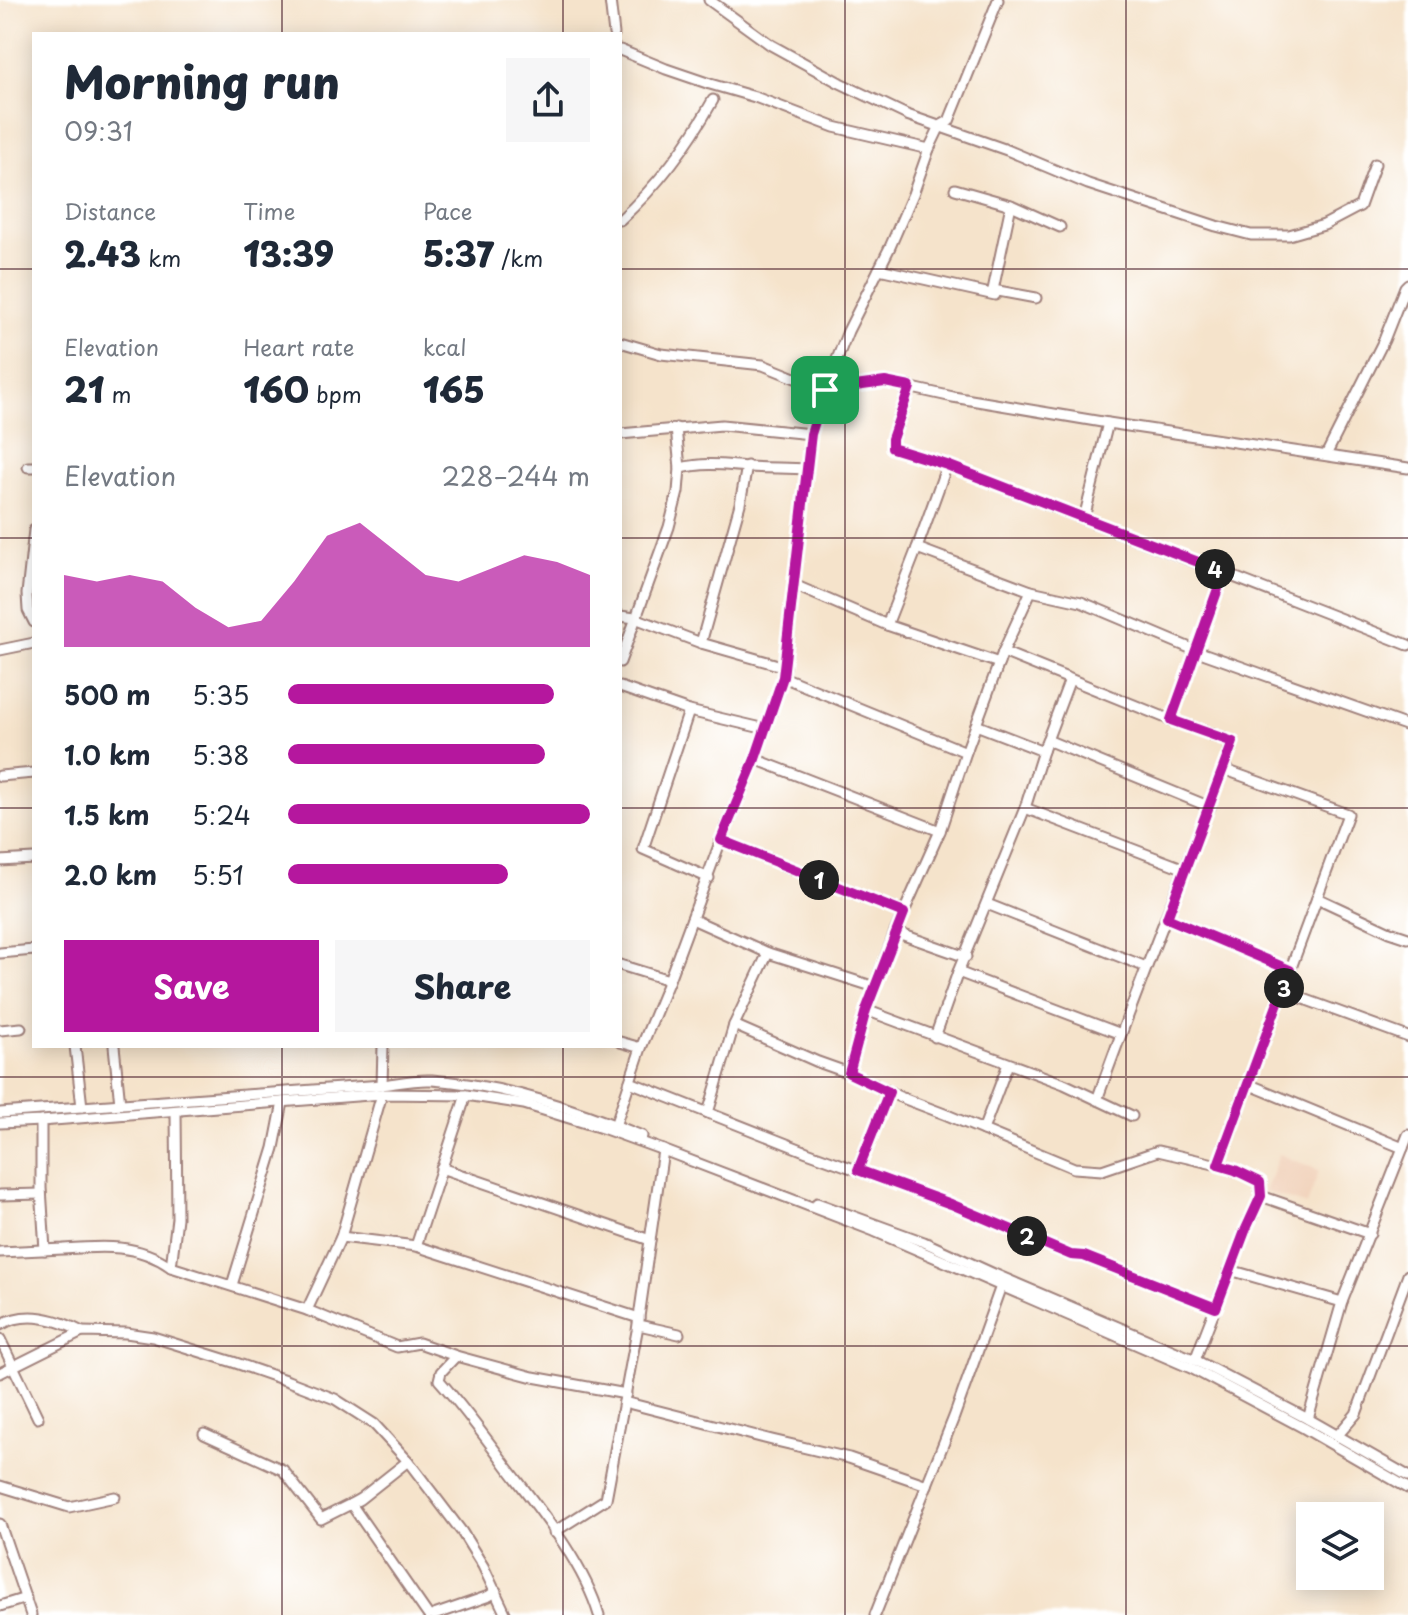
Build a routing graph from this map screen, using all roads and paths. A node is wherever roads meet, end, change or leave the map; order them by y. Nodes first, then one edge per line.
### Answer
1 (610, 0) edge
2 (709, 0) edge
3 (998, 0) edge
4 (614, 32) edge
5 (622, 51) edge
6 (713, 100) dead end
7 (940, 126) junction
8 (929, 149) junction
9 (1375, 164) dead end
10 (955, 189) dead end
11 (1011, 205) junction
12 (622, 218) edge
13 (1060, 227) dead end
14 (879, 269) junction
15 (1407, 283) edge
16 (993, 290) junction
17 (1036, 298) dead end
18 (622, 343) edge
19 (910, 387) junction
20 (825, 390) junction
21 (1108, 423) junction
22 (676, 428) junction
23 (622, 434) edge
24 (811, 434) junction
25 (1326, 455) junction
26 (947, 465) junction
27 (747, 466) junction
28 (680, 468) junction
29 (1408, 468) edge
30 (807, 469) junction
31 (1084, 518) junction
32 (32, 548) edge
33 (917, 548) junction
34 (1224, 572) junction
35 (794, 585) junction
36 (1031, 591) junction
37 (622, 616) edge
38 (32, 618) edge
39 (635, 618) junction
40 (887, 625) junction
41 (32, 643) edge
42 (701, 643) junction
43 (1408, 645) edge
44 (0, 650) edge
45 (1197, 651) junction
46 (1003, 652) junction
47 (622, 656) edge
48 (999, 663) junction
49 (784, 672) junction
50 (1070, 679) junction
51 (622, 688) edge
52 (689, 711) junction
53 (1171, 720) junction
54 (976, 725) junction
55 (1408, 726) edge
56 (766, 729) junction
57 (1047, 740) junction
58 (1043, 751) junction
59 (966, 752) junction
60 (755, 759) junction
61 (1223, 769) junction
62 (32, 773) edge
63 (0, 776) edge
64 (1210, 807) junction
65 (1025, 808) junction
66 (940, 831) junction
67 (721, 840) junction
68 (32, 859) edge
69 (0, 861) edge
70 (1185, 869) junction
71 (709, 878) junction
72 (1317, 898) junction
73 (987, 904) junction
74 (904, 913) junction
75 (1167, 918) junction
76 (692, 919) junction
77 (895, 932) junction
78 (1408, 938) edge
79 (32, 950) edge
80 (0, 953) edge
81 (768, 953) junction
82 (966, 957) junction
83 (622, 966) edge
84 (1146, 967) junction
85 (1290, 970) junction
86 (958, 972) junction
87 (669, 980) junction
88 (875, 987) junction
89 (1282, 991) junction
90 (866, 1010) junction
91 (734, 1025) junction
92 (21, 1028) dead end
93 (0, 1030) edge
94 (1121, 1034) junction
95 (935, 1037) junction
96 (1408, 1037) edge
97 (622, 1043) edge
98 (75, 1048) edge
99 (114, 1048) edge
100 (383, 1048) edge
101 (641, 1048) junction
102 (1008, 1064) junction
103 (849, 1073) junction
104 (630, 1082) junction
105 (1248, 1084) junction
106 (382, 1090) junction
107 (889, 1092) junction
108 (466, 1095) junction
109 (1097, 1100) junction
110 (283, 1102) junction
111 (120, 1104) junction
112 (82, 1107) junction
113 (176, 1111) junction
114 (0, 1113) edge
115 (708, 1113) junction
116 (1132, 1116) dead end
117 (41, 1121) junction
118 (0, 1123) edge
119 (614, 1128) junction
120 (983, 1130) junction
121 (1408, 1135) edge
122 (1403, 1148) junction
123 (663, 1150) junction
124 (1218, 1165) junction
125 (441, 1168) junction
126 (858, 1170) junction
127 (41, 1194) junction
128 (0, 1195) edge
129 (1261, 1196) junction
130 (1370, 1234) junction
131 (341, 1237) junction
132 (650, 1240) junction
133 (416, 1246) junction
134 (45, 1250) junction
135 (0, 1252) edge
136 (171, 1267) junction
137 (1230, 1270) junction
138 (1408, 1275) edge
139 (232, 1285) junction
140 (1001, 1286) junction
141 (1342, 1302) junction
142 (1216, 1308) junction
143 (307, 1310) junction
144 (639, 1318) junction
145 (0, 1325) edge
146 (82, 1332) junction
147 (679, 1334) dead end
148 (0, 1339) edge
149 (456, 1356) junction
150 (1195, 1360) junction
151 (12, 1367) junction
152 (0, 1373) edge
153 (625, 1398) junction
154 (38, 1418) dead end
155 (1308, 1419) junction
156 (204, 1434) dead end
157 (1337, 1436) junction
158 (408, 1461) junction
159 (1408, 1476) edge
160 (927, 1485) junction
161 (0, 1486) edge
162 (1408, 1488) edge
163 (115, 1497) dead end
164 (351, 1504) junction
165 (0, 1524) edge
166 (554, 1532) junction
167 (2, 1536) edge
168 (496, 1591) junction
169 (26, 1598) junction
170 (0, 1606) edge
171 (31, 1615) edge
172 (428, 1615) edge
173 (434, 1615) edge
174 (506, 1615) edge
175 (599, 1615) edge
176 (875, 1615) edge

1 - 4 street
2 - 7 street
3 - 7 street
5 - 8 street
6 - 12 street
7 - 8 street
7 - 9 street
8 - 14 street
10 - 11 street
11 - 13 street
11 - 16 street
14 - 16 street
14 - 20 street
15 - 25 street
16 - 17 street
18 - 20 street
19 - 20 street
19 - 21 street
19 - 26 street
20 - 24 street
21 - 25 street
21 - 31 street
22 - 23 street
22 - 24 street
22 - 28 street
24 - 30 street
25 - 29 street
26 - 31 street
26 - 33 street
27 - 28 street
27 - 30 street
27 - 42 street
28 - 39 street
30 - 35 street
31 - 34 street
32 - 38 street
33 - 36 street
33 - 40 street
34 - 43 street
34 - 45 street
35 - 40 street
35 - 49 street
36 - 45 street
36 - 46 street
37 - 39 street
39 - 42 street
39 - 47 street
40 - 48 street
41 - 44 street
42 - 49 street
45 - 53 street
45 - 55 street
46 - 48 street
46 - 50 street
48 - 54 street
49 - 56 street
49 - 59 street
50 - 53 street
50 - 57 street
51 - 52 street
52 - 56 street
52 - 71 street
53 - 61 street
54 - 58 street
54 - 59 street
56 - 60 street
57 - 58 street
57 - 64 street
58 - 65 street
59 - 66 street
60 - 66 street
60 - 67 street
61 - 64 street
61 - 72 street
62 - 63 street
64 - 70 street
65 - 70 street
65 - 73 street
66 - 74 street
67 - 71 street
67 - 74 street
68 - 69 street
70 - 75 street
71 - 76 street
72 - 78 street
72 - 85 street
73 - 82 street
73 - 84 street
74 - 77 street
75 - 84 street
75 - 85 street
76 - 81 street
76 - 87 street
77 - 82 street
77 - 88 street
79 - 80 street
81 - 88 street
81 - 91 street
82 - 86 street
83 - 87 street
84 - 94 street
85 - 89 street
86 - 94 street
86 - 95 street
87 - 101 street
88 - 90 street
89 - 96 street
89 - 105 street
90 - 95 street
90 - 103 street
91 - 103 street
91 - 115 street
92 - 93 street
94 - 109 street
95 - 102 street
97 - 101 street
98 - 112 street
99 - 111 street
100 - 106 street
101 - 104 street
102 - 109 street
102 - 120 street
103 - 107 street
104 - 115 street
104 - 119 street
105 - 122 street
105 - 124 street
106 - 108 street
106 - 110 street
106 - 111 street
106 - 119 street
106 - 131 street
107 - 120 street
107 - 126 street
108 - 119 street
108 - 125 street
109 - 116 street
110 - 113 street
110 - 139 street
111 - 112 street
112 - 114 street
113 - 117 street
113 - 136 street
115 - 126 street
117 - 118 street
117 - 127 street
119 - 123 street
119 - 150 street
120 - 124 street
121 - 122 street
122 - 130 street
123 - 132 street
123 - 140 street
124 - 129 street
125 - 132 street
125 - 133 street
126 - 142 street
127 - 128 street
127 - 134 street
129 - 130 street
129 - 137 street
130 - 141 street
131 - 133 street
131 - 143 street
132 - 144 street
133 - 144 street
134 - 135 street
134 - 136 street
136 - 139 street
137 - 141 street
137 - 142 street
138 - 157 street
139 - 143 street
140 - 160 street
140 - 162 street
141 - 155 street
142 - 150 street
143 - 149 street
144 - 147 street
144 - 153 street
145 - 146 street
146 - 151 street
146 - 158 street
148 - 151 street
149 - 153 street
149 - 166 street
150 - 155 street
151 - 152 street
151 - 154 street
153 - 160 street
153 - 166 street
155 - 157 street
156 - 164 street
157 - 159 street
158 - 164 street
158 - 168 street
160 - 176 street
161 - 163 street
164 - 172 street
165 - 167 street
166 - 175 street
167 - 169 street
168 - 173 street
168 - 174 street
169 - 170 street
169 - 171 street

